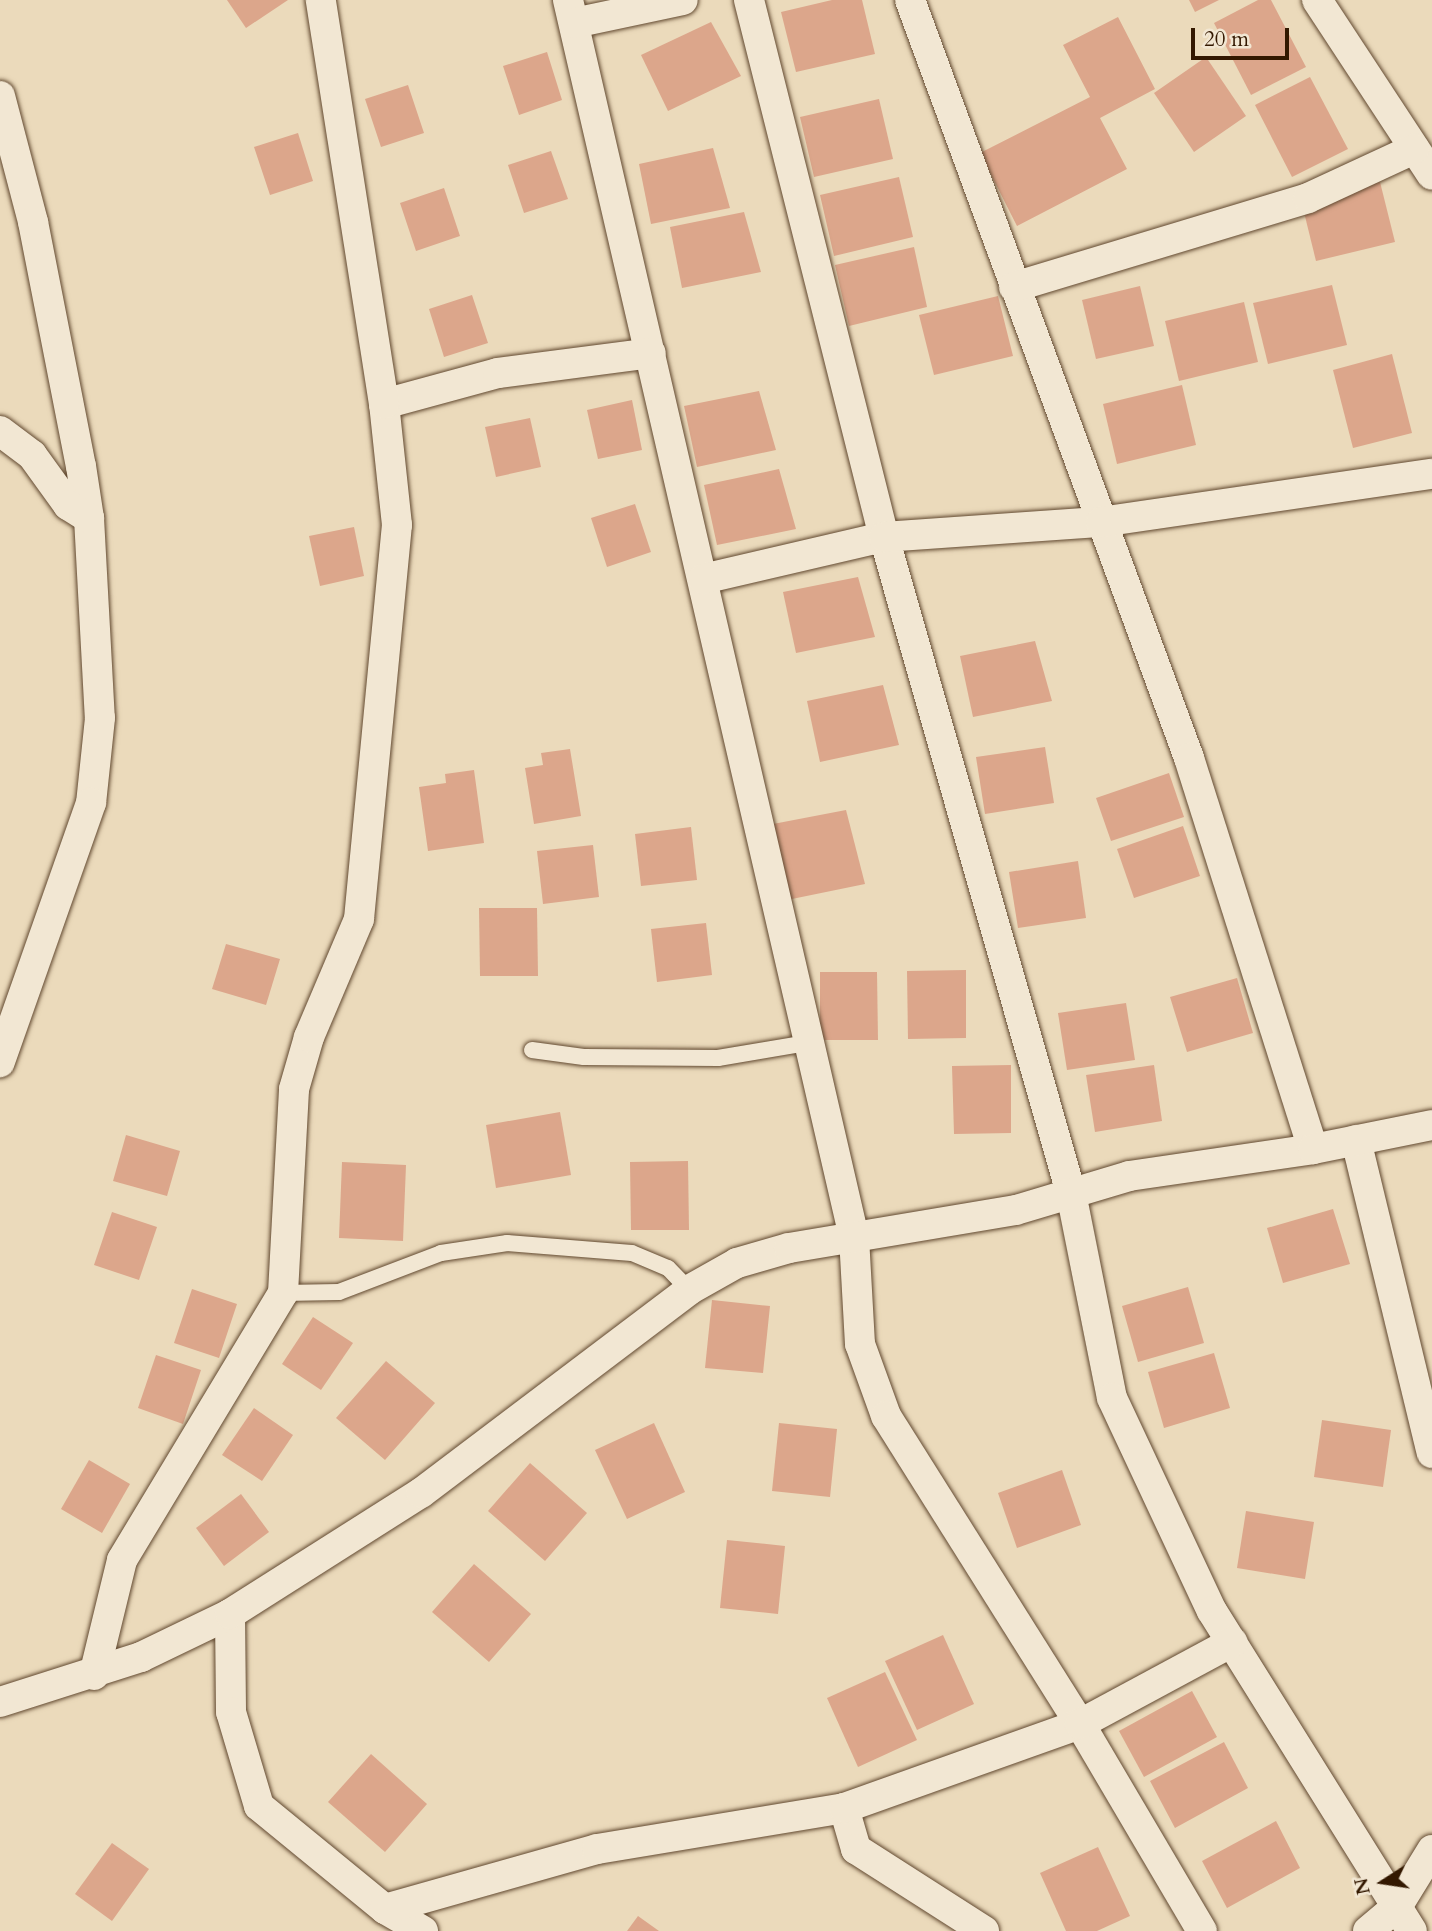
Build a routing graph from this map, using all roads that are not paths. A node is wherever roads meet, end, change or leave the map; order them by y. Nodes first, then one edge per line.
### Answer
1 (321, 0) edge
2 (682, 0) edge
3 (749, 0) edge
4 (910, 0) edge
5 (1317, 0) edge
6 (571, 12) edge
7 (0, 96) edge
8 (1414, 149) junction
9 (1432, 175) edge
10 (1014, 288) junction
11 (651, 353) junction
12 (384, 404) junction
13 (0, 430) edge
14 (1432, 474) edge
15 (89, 518) junction
16 (1101, 522) junction
17 (884, 537) junction
18 (702, 579) junction
19 (808, 1043) junction
20 (532, 1050) dead end
21 (0, 1062) edge
22 (1432, 1125) edge
23 (1356, 1140) junction
24 (1313, 1149) junction
25 (1071, 1193) junction
26 (854, 1237) junction
27 (689, 1290) junction
28 (283, 1293) junction
29 (1432, 1453) edge
30 (230, 1614) junction
31 (1232, 1642) junction
32 (94, 1675) junction
33 (0, 1702) edge
34 (1080, 1724) junction
35 (844, 1808) junction
36 (1432, 1850) edge
37 (385, 1909) junction
38 (1405, 1919) edge
39 (423, 1931) edge
40 (984, 1931) edge
41 (1202, 1931) edge
42 (1368, 1931) edge

1 - 12 street
2 - 6 street
3 - 17 street
4 - 10 street
5 - 8 street
6 - 11 street
7 - 15 street
8 - 9 street
8 - 10 street
10 - 16 street
11 - 12 street
11 - 18 street
12 - 28 street
13 - 15 street
14 - 16 street
15 - 21 street
16 - 17 street
16 - 24 street
17 - 18 street
17 - 25 street
18 - 19 street
19 - 20 lane
19 - 26 street
22 - 23 street
23 - 24 street
23 - 29 street
24 - 25 street
25 - 26 street
25 - 31 street
26 - 27 street
26 - 34 street
27 - 28 lane
27 - 30 street
28 - 32 street
30 - 32 street
30 - 37 street
31 - 34 street
31 - 38 street
32 - 33 street
34 - 35 street
34 - 41 street
35 - 37 street
35 - 40 street
36 - 38 street
37 - 39 street
38 - 42 street

